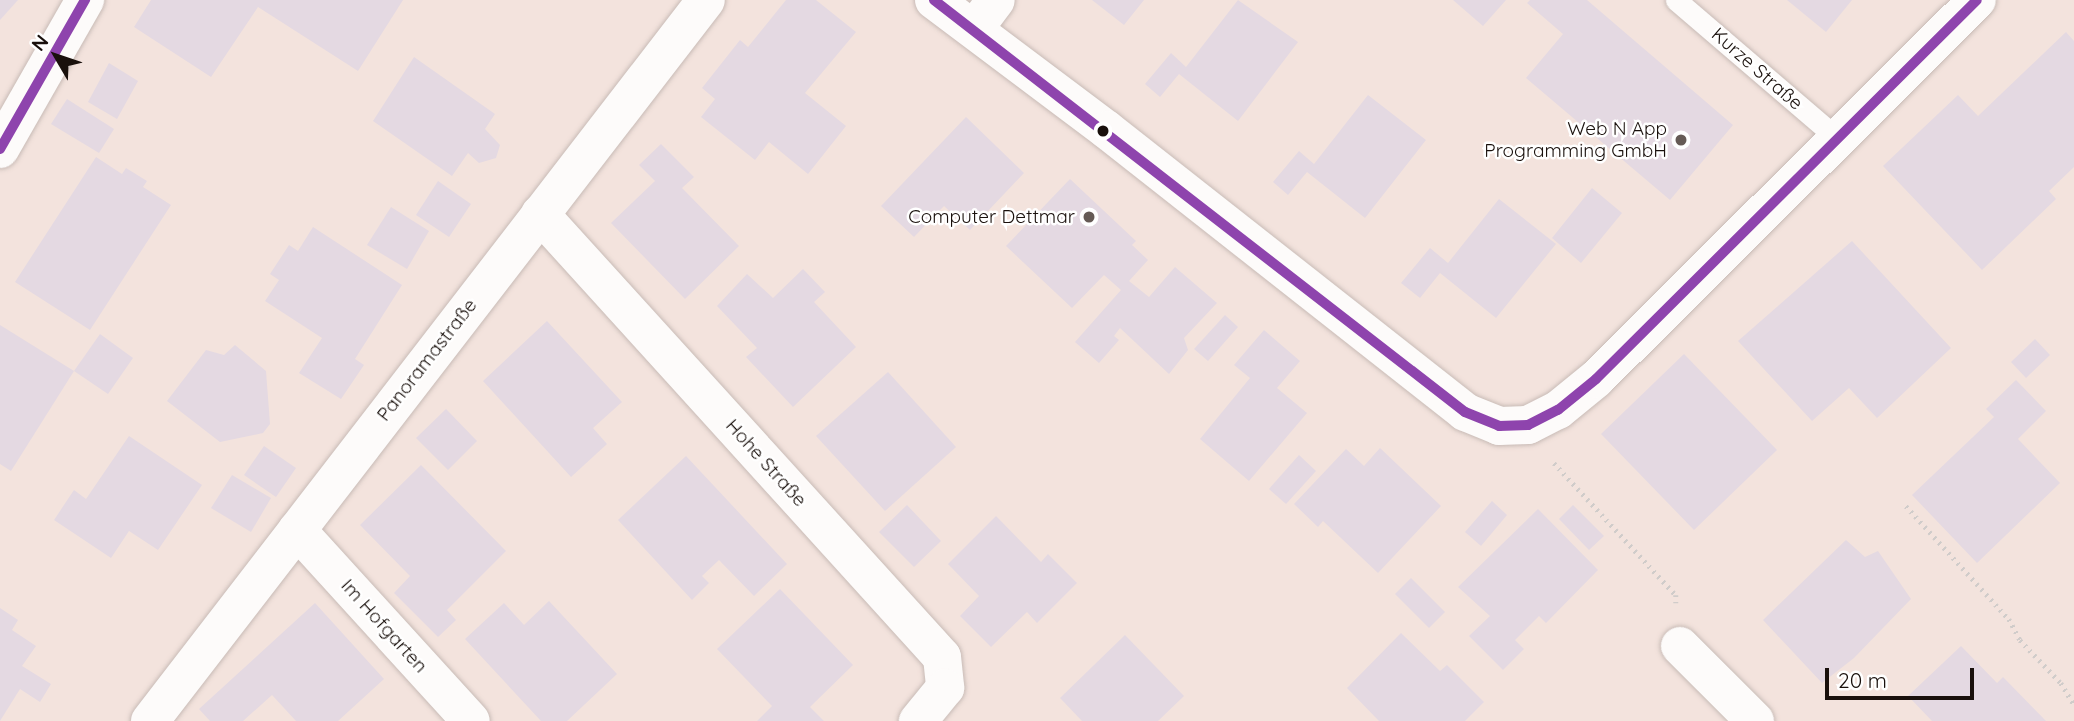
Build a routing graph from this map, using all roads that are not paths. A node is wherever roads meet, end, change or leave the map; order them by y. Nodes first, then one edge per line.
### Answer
1 (85, 0) edge
2 (706, 0) edge
3 (934, 0) edge
4 (1676, 0) edge
5 (1973, 1) edge
6 (985, 15) edge
7 (1838, 139) junction
8 (0, 149) edge
9 (540, 214) junction
10 (297, 530) junction
11 (1680, 646) road end
12 (150, 721) edge
13 (471, 721) edge
14 (918, 721) edge
15 (1755, 721) edge

1 - 8 street
2 - 9 street, Panoramastraße
3 - 6 street
4 - 7 lane, Kurze Straße
5 - 7 street
6 - 7 street
9 - 10 street, Panoramastraße
9 - 14 street, Hohe Straße
10 - 12 street, Panoramastraße
10 - 13 street, Im Hofgarten
11 - 15 street

